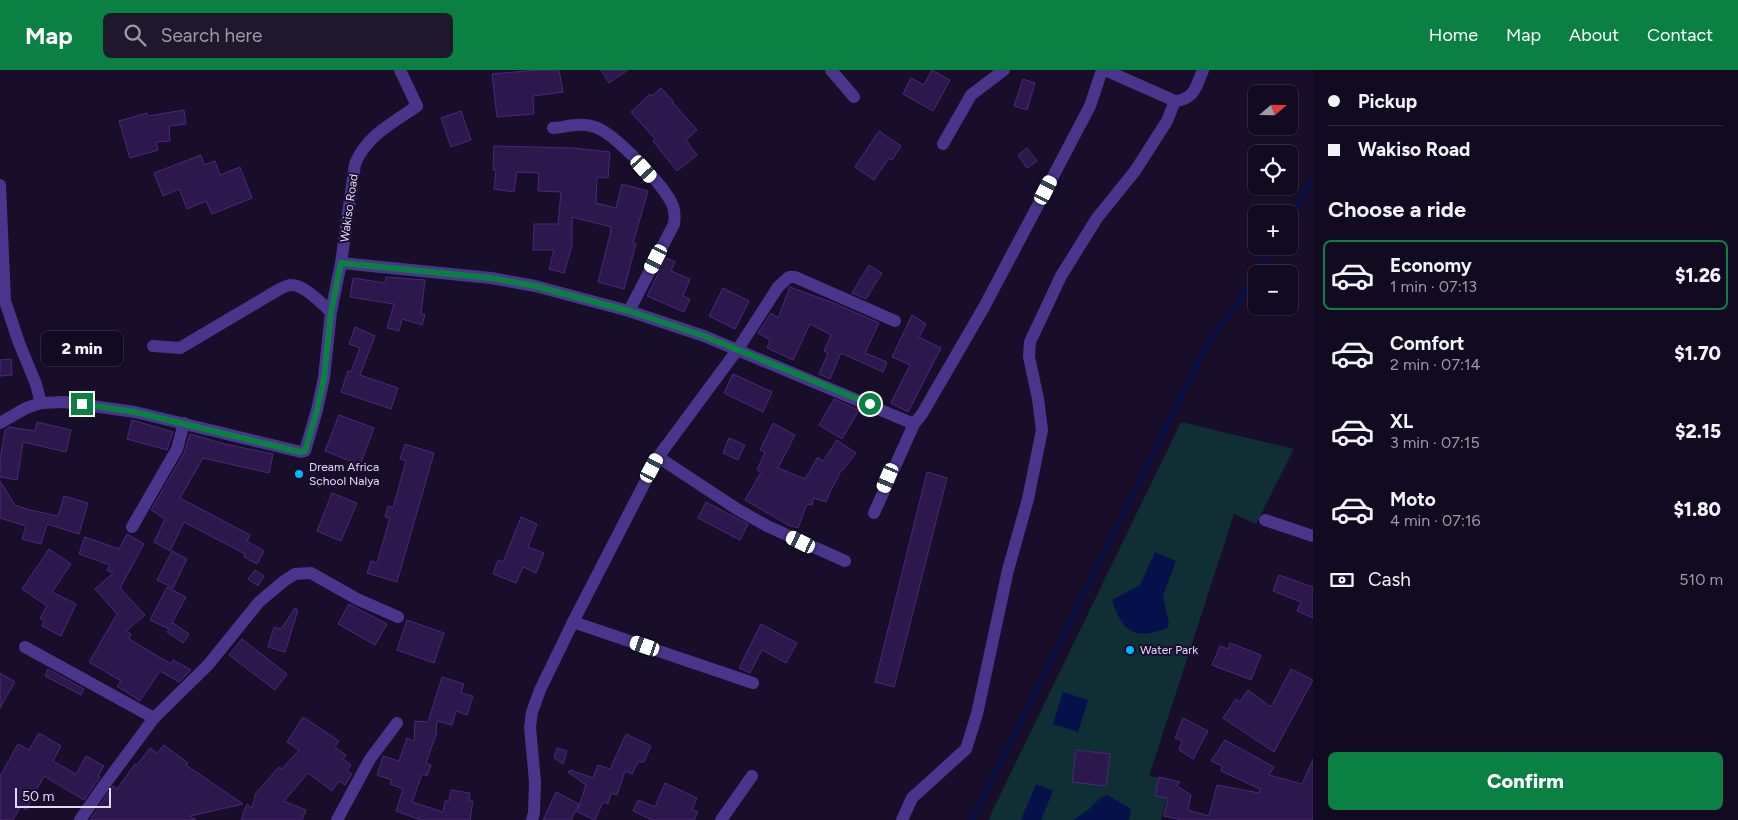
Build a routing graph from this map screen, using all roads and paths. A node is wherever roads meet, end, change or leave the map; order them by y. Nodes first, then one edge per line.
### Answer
1 (400, 70) edge
2 (831, 70) edge
3 (1004, 70) edge
4 (1105, 70) edge
5 (1203, 70) edge
6 (854, 97) dead end
7 (1175, 101) junction
8 (553, 128) dead end
9 (943, 144) dead end
10 (0, 185) edge
11 (341, 263) junction
12 (629, 311) junction
13 (331, 312) junction
14 (895, 321) dead end
15 (153, 346) dead end
16 (738, 349) junction
17 (41, 404) junction
18 (0, 423) edge
19 (184, 423) junction
20 (914, 424) junction
21 (658, 458) junction
22 (874, 513) dead end
23 (1265, 520) dead end
24 (132, 526) dead end
25 (1313, 536) edge
26 (845, 561) dead end
27 (398, 617) dead end
28 (573, 622) junction
29 (25, 647) dead end
30 (753, 683) dead end
31 (154, 718) junction
32 (397, 724) dead end
33 (752, 776) dead end
34 (80, 820) edge
35 (337, 820) edge
36 (532, 820) edge
37 (721, 820) edge
38 (902, 820) edge

1 - 11 street, Wakiso Road
2 - 6 street
3 - 9 street
4 - 7 street
4 - 20 street
5 - 7 street
7 - 38 street
8 - 12 street
10 - 17 street
11 - 12 street
11 - 13 street, Wakiso Road
12 - 16 street
13 - 15 street
13 - 19 street, Wakiso Road
14 - 16 street
16 - 20 street
16 - 21 street
17 - 18 street, Wakiso Road
17 - 19 street, Wakiso Road
19 - 24 street
20 - 22 street
21 - 26 street
21 - 28 street
23 - 25 street
27 - 31 street
28 - 30 street
28 - 36 street
29 - 31 street
31 - 34 street
32 - 35 street
33 - 37 street

